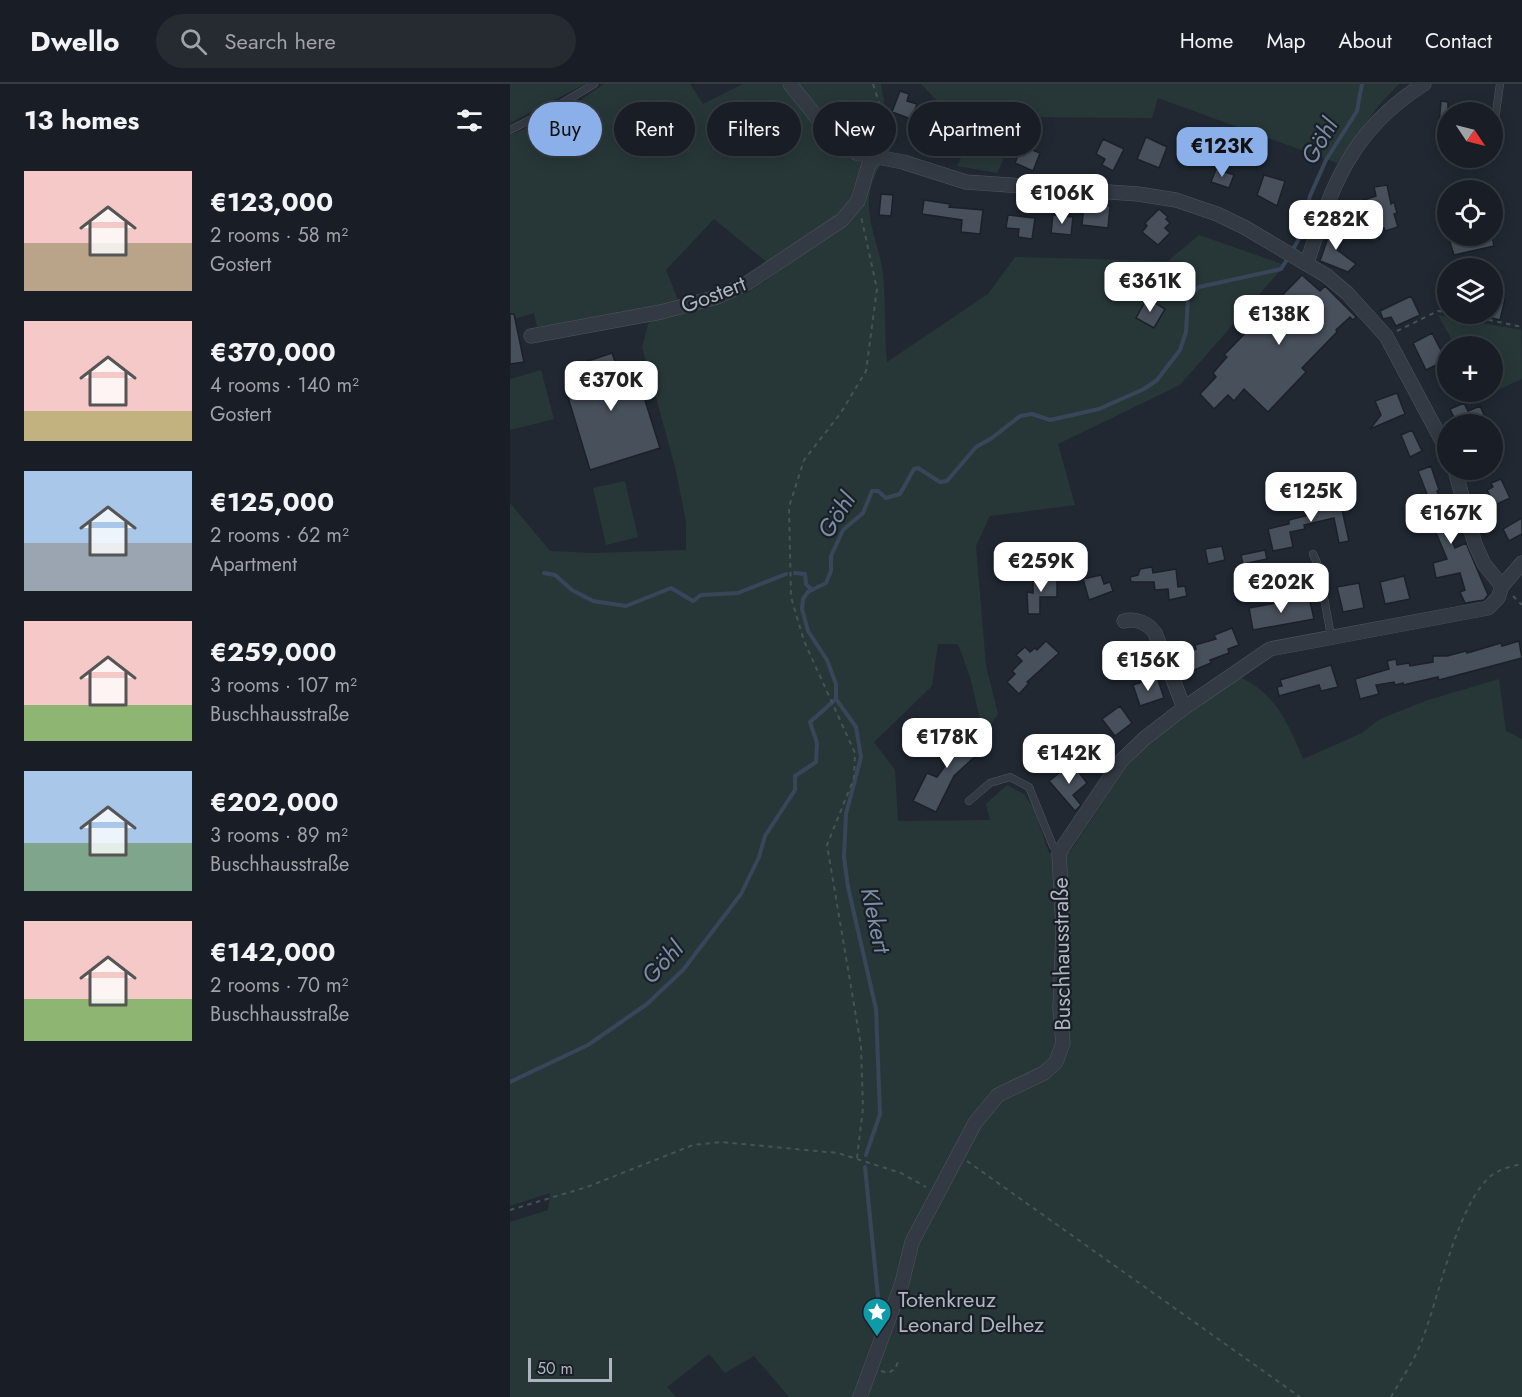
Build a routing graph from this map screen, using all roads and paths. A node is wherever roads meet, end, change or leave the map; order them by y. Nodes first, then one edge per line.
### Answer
1 (594, 84) edge
2 (790, 84) edge
3 (873, 84) edge
4 (1424, 84) edge
5 (1500, 84) edge
6 (879, 102) edge
7 (1497, 102) edge
8 (813, 111) edge
9 (510, 130) edge
10 (875, 156) joint
11 (858, 201) junction
12 (1302, 261) junction
13 (1437, 311) edge
14 (1503, 323) edge
15 (1522, 327) edge
16 (531, 336) dead end
17 (1386, 336) junction
18 (1437, 431) edge
19 (1458, 480) edge
20 (1313, 554) dead end
21 (1522, 562) edge
22 (1502, 586) junction
23 (1124, 621) dead end
24 (1331, 636) junction
25 (1184, 708) junction
26 (969, 801) dead end
27 (1059, 853) junction
28 (857, 1158) junction
29 (1522, 1164) edge
30 (974, 1165) dead end
31 (938, 1194) junction
32 (510, 1209) edge
33 (898, 1362) dead end
34 (870, 1369) junction
35 (860, 1397) edge
36 (1300, 1397) edge
37 (1391, 1397) edge

1 - 9 lane
2 - 8 street
3 - 6 path
4 - 12 street
5 - 7 lane
10 - 11 street, Gostert
10 - 12 street
11 - 16 street, Gostert
11 - 28 path
12 - 17 street
13 - 17 path
14 - 15 path
17 - 18 street
19 - 22 street
20 - 24 lane
21 - 22 street, Buschhausstraße
22 - 24 street, Buschhausstraße
23 - 25 street
24 - 25 street, Buschhausstraße
25 - 27 street, Buschhausstraße
26 - 27 lane
27 - 31 street, Buschhausstraße
28 - 31 path
28 - 32 path
29 - 37 path
30 - 36 path
31 - 34 street, Buschhausstraße
33 - 34 path
34 - 35 street, Buschhausstraße

